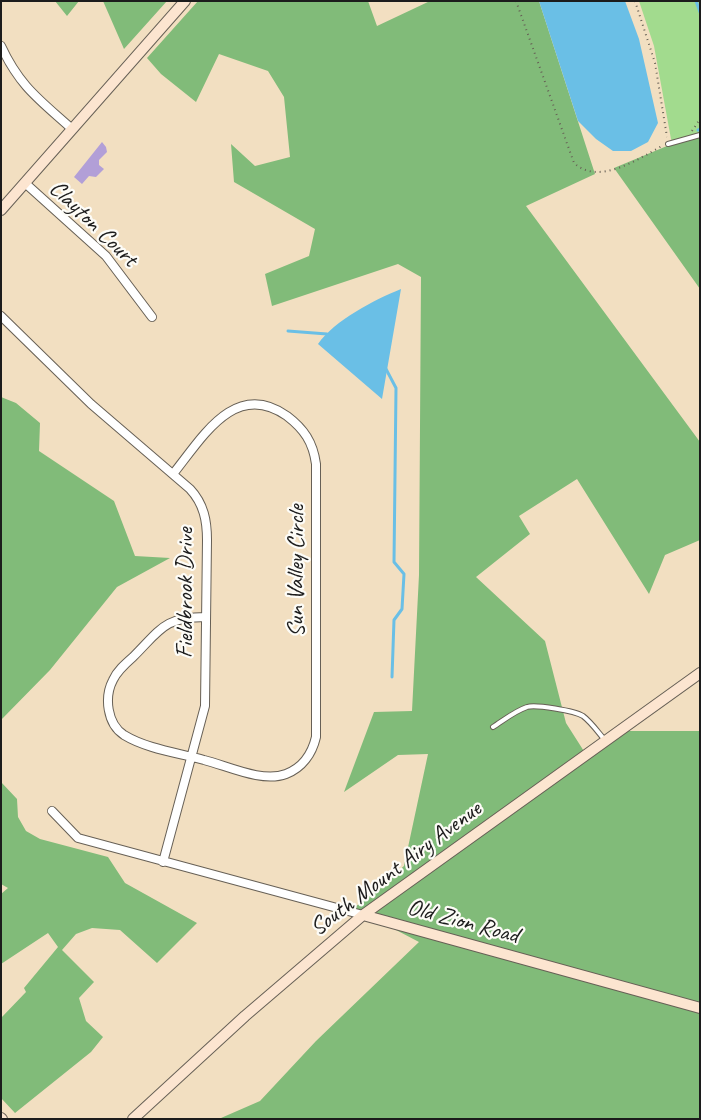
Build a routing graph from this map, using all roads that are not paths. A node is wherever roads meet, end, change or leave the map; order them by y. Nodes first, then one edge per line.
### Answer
1 (185, 1) edge
2 (1, 46) edge
3 (72, 129) junction
4 (700, 135) edge
5 (668, 144) road end
6 (25, 183) junction
7 (1, 210) edge
8 (1, 316) edge
9 (152, 316) dead end
10 (173, 474) junction
11 (206, 617) junction
12 (700, 673) edge
13 (493, 727) dead end
14 (605, 741) junction
15 (193, 757) junction
16 (52, 811) dead end
17 (164, 862) junction
18 (363, 915) junction
19 (700, 1008) edge
20 (133, 1119) edge

1 - 3 street
2 - 3 street
3 - 6 street
4 - 5 lane
6 - 7 street
6 - 9 street, Clayton Court
8 - 10 street, Fieldbrook Drive
10 - 11 street, Fieldbrook Drive
10 - 15 street, Sun Valley Circle
11 - 15 street, Fieldbrook Drive
11 - 15 street, Sun Valley Circle
12 - 14 street, South Mount Airy Avenue
13 - 14 lane
14 - 18 street, South Mount Airy Avenue
15 - 17 street, Fieldbrook Drive
16 - 17 street, Old Zion Road
17 - 18 street, Old Zion Road
18 - 19 street, Old Zion Road
18 - 20 street, South Mount Airy Avenue

